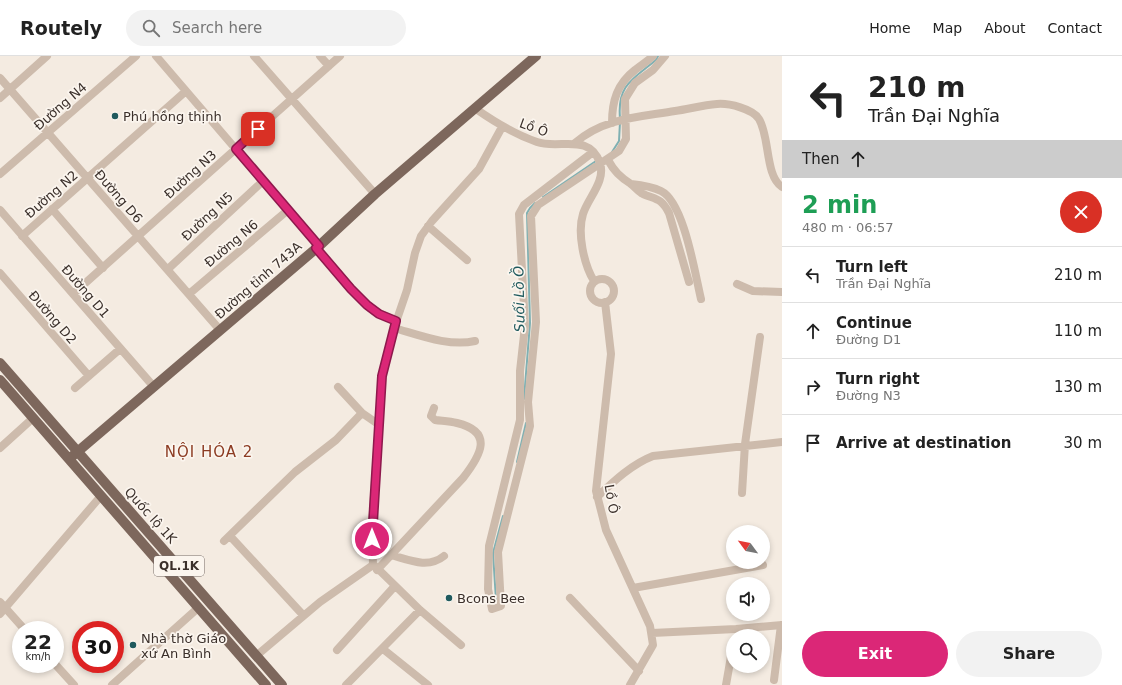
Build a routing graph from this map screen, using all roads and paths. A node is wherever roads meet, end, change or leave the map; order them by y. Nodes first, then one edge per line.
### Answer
1 (47, 56) edge
2 (136, 56) edge
3 (156, 56) edge
4 (254, 56) edge
5 (320, 56) edge
6 (340, 56) edge
7 (536, 56) edge
8 (653, 56) edge
9 (665, 56) edge
10 (329, 66) junction
11 (637, 74) junction
12 (0, 78) edge
13 (10, 89) junction
14 (186, 91) junction
15 (0, 98) edge
16 (292, 99) junction
17 (476, 109) junction
18 (619, 121) junction
19 (502, 127) junction
20 (48, 132) junction
21 (575, 143) junction
22 (236, 149) junction
23 (600, 158) junction
24 (0, 174) edge
25 (88, 178) junction
26 (263, 181) junction
27 (631, 184) junction
28 (782, 187) edge
29 (375, 194) junction
30 (52, 209) junction
31 (0, 210) edge
32 (288, 210) junction
33 (428, 226) junction
34 (22, 236) junction
35 (138, 236) junction
36 (317, 247) junction
37 (467, 260) dead end
38 (103, 268) junction
39 (168, 269) junction
40 (0, 273) edge
41 (594, 281) junction
42 (689, 282) dead end
43 (737, 284) dead end
44 (782, 292) edge
45 (73, 294) junction
46 (189, 294) junction
47 (701, 299) dead end
48 (606, 302) junction
49 (395, 325) junction
50 (220, 330) junction
51 (760, 337) dead end
52 (475, 341) dead end
53 (120, 348) junction
54 (0, 363) edge
55 (89, 376) junction
56 (0, 380) edge
57 (338, 386) dead end
58 (154, 387) junction
59 (75, 388) dead end
60 (434, 408) dead end
61 (362, 413) junction
62 (32, 419) junction
63 (378, 424) junction
64 (782, 442) edge
65 (745, 444) junction
66 (0, 448) edge
67 (79, 452) junction
68 (69, 459) junction
69 (513, 474) junction
70 (742, 493) dead end
71 (100, 497) junction
72 (597, 497) junction
73 (391, 555) junction
74 (444, 556) dead end
75 (375, 567) junction
76 (740, 569) edge
77 (394, 587) junction
78 (633, 588) junction
79 (570, 598) dead end
80 (207, 599) junction
81 (2, 608) edge
82 (198, 608) junction
83 (420, 610) junction
84 (303, 615) junction
85 (16, 621) edge
86 (781, 625) edge
87 (758, 629) edge
88 (652, 633) junction
89 (726, 633) edge
90 (461, 645) dead end
91 (383, 649) junction
92 (337, 650) dead end
93 (256, 656) junction
94 (638, 671) junction
95 (63, 673) edge
96 (728, 673) edge
97 (774, 680) dead end
98 (74, 685) edge
99 (112, 685) edge
100 (266, 685) edge
101 (282, 685) edge
102 (346, 685) edge
103 (428, 685) edge
104 (630, 685) edge
105 (726, 685) edge

1 - 13 street
2 - 20 street, Đường N4
3 - 14 street
4 - 16 street
5 - 10 street
6 - 10 street, Đường N3
7 - 17 main road, Đường tỉnh 743A
8 - 11 street
9 - 11 street
10 - 16 street, Đường N3
11 - 18 street
11 - 18 street
12 - 13 street, Đường D6
13 - 15 street
13 - 20 street, Đường D6
14 - 22 street
14 - 25 street, Đường N2
16 - 22 street, Đường N3
16 - 29 street
17 - 19 street, Lồ Ô
17 - 29 main road, Đường tỉnh 743A
18 - 21 street
18 - 23 street
18 - 28 street
19 - 21 street, Lồ Ô
19 - 33 street
20 - 24 street, Đường N4
20 - 25 street, Đường D6
21 - 23 street
22 - 26 street
22 - 35 street, Đường N3
23 - 27 street
23 - 41 street
23 - 69 street
23 - 69 street
25 - 30 street, Đường N2
25 - 35 street, Đường D6
26 - 32 street
26 - 39 street, Đường N5
27 - 42 street
27 - 47 street
29 - 36 main road, Đường tỉnh 743A
30 - 34 street, Đường N2
30 - 38 street
31 - 34 street, Đường D1
32 - 36 street
32 - 46 street, Đường N6
33 - 37 street
33 - 49 street
34 - 45 street, Đường D1
35 - 38 street, Đường N3
35 - 39 street, Đường D6
36 - 49 street
36 - 50 main road, Đường tỉnh 743A
38 - 45 street, Đường N3
39 - 46 street, Đường D6
40 - 55 street, Đường D2
41 - 48 street
41 - 48 street, Lồ Ô
43 - 44 street
45 - 53 street, Đường D1
46 - 50 street, Đường D6
48 - 72 street, Lồ Ô
49 - 52 street
49 - 63 street
50 - 58 main road, Đường tỉnh 743A
51 - 65 street
53 - 55 street
53 - 58 street, Đường D1
54 - 67 main road, Quốc lộ 1K / QL.1K
55 - 59 street
56 - 62 main road, Quốc lộ 1K / QL.1K
57 - 61 street
58 - 67 main road, Đường tỉnh 743A
60 - 73 street
61 - 63 street
61 - 84 street
62 - 66 street
62 - 68 main road, Quốc lộ 1K / QL.1K
63 - 75 street
64 - 65 street
65 - 70 street
65 - 72 street
67 - 68 main road, Đường tỉnh 743A
67 - 80 main road, Quốc lộ 1K / QL.1K
68 - 71 main road, Quốc lộ 1K / QL.1K
69 - 69 street
71 - 81 street
71 - 82 main road, Quốc lộ 1K / QL.1K
72 - 78 street, Lồ Ô
73 - 74 street
73 - 75 street
75 - 77 street
75 - 84 street
76 - 78 street
77 - 83 street
77 - 92 street
78 - 88 street, Lồ Ô
79 - 94 street
80 - 82 main road
80 - 93 main road, Quốc lộ 1K / QL.1K
81 - 85 street
82 - 99 street
82 - 100 main road, Quốc lộ 1K / QL.1K
83 - 90 street
83 - 91 street
84 - 93 street
86 - 87 street
86 - 97 street
88 - 89 street
88 - 94 street
91 - 102 street
91 - 103 street
93 - 101 main road, Quốc lộ 1K / QL.1K
94 - 104 street
95 - 98 street
96 - 105 street

